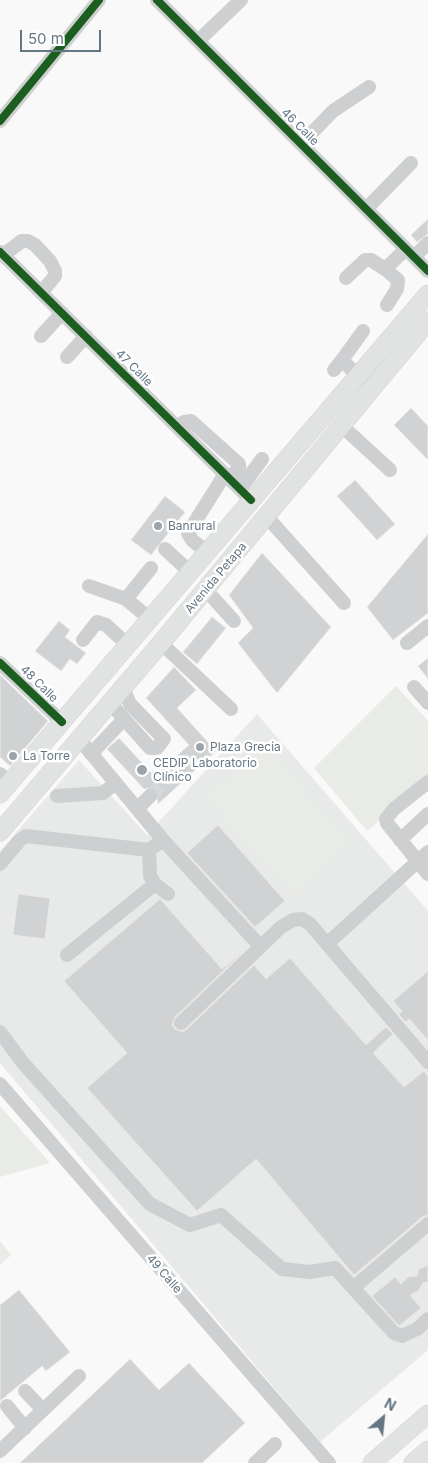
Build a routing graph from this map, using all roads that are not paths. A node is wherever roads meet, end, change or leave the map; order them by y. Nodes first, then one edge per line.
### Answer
1 (100, 0) edge
2 (157, 0) edge
3 (241, 0) edge
4 (198, 41) junction
5 (369, 88) dead end
6 (0, 121) edge
7 (301, 144) junction
8 (411, 163) dead end
9 (366, 209) junction
10 (428, 243) edge
11 (1, 253) edge
12 (410, 253) junction
13 (385, 269) junction
14 (428, 271) edge
15 (346, 278) dead end
16 (41, 292) junction
17 (428, 294) edge
18 (387, 306) dead end
19 (62, 313) junction
20 (428, 321) edge
21 (363, 331) dead end
22 (41, 336) dead end
23 (86, 336) junction
24 (67, 357) dead end
25 (358, 376) junction
26 (342, 426) junction
27 (262, 459) dead end
28 (390, 470) dead end
29 (227, 476) junction
30 (246, 494) junction
31 (266, 517) junction
32 (165, 550) dead end
33 (207, 552) junction
34 (150, 568) dead end
35 (190, 572) junction
36 (89, 586) dead end
37 (206, 590) junction
38 (126, 599) junction
39 (344, 603) dead end
40 (150, 619) junction
41 (234, 622) dead end
42 (428, 626) edge
43 (83, 640) dead end
44 (161, 643) junction
45 (407, 643) dead end
46 (128, 645) junction
47 (0, 663) edge
48 (414, 687) dead end
49 (123, 688) junction
50 (110, 703) junction
51 (428, 703) edge
52 (231, 709) dead end
53 (124, 719) junction
54 (62, 722) junction
55 (85, 747) junction
56 (428, 782) edge
57 (116, 783) junction
58 (2, 784) edge
59 (57, 796) dead end
60 (150, 796) tunnel mouth
61 (137, 809) junction
62 (428, 814) edge
63 (0, 832) edge
64 (163, 840) junction
65 (400, 840) junction
66 (149, 850) junction
67 (428, 852) edge
68 (417, 862) junction
69 (0, 864) edge
70 (428, 874) edge
71 (154, 884) junction
72 (168, 894) dead end
73 (327, 944) junction
74 (260, 946) junction
75 (67, 955) dead end
76 (181, 1023) dead end
77 (0, 1032) edge
78 (428, 1062) edge
79 (0, 1084) edge
80 (428, 1224) edge
81 (353, 1288) junction
82 (428, 1320) edge
83 (79, 1376) dead end
84 (25, 1391) dead end
85 (7, 1406) dead end
86 (43, 1410) junction
87 (428, 1414) edge
88 (24, 1428) junction
89 (275, 1444) dead end
90 (428, 1450) edge
91 (0, 1451) edge
92 (255, 1463) edge
93 (329, 1463) edge
94 (372, 1463) edge
95 (413, 1463) edge

1 - 6 street
2 - 4 street, 46 Calle
3 - 4 street
4 - 7 street, 46 Calle
5 - 7 street
7 - 9 street, 46 Calle
8 - 9 street
9 - 12 street, 46 Calle
10 - 12 street
11 - 16 street, 47 Calle
11 - 16 street
12 - 13 street
12 - 14 street, 46 Calle
13 - 15 street
13 - 18 street
16 - 19 street, 47 Calle
17 - 25 main road, Avenida Petapa
19 - 22 street
19 - 23 street, 47 Calle
20 - 26 main road, Avenida Petapa
21 - 25 street
23 - 24 street
23 - 29 street, 47 Calle
25 - 30 main road, Avenida Petapa
26 - 28 street
26 - 31 main road, Avenida Petapa
27 - 30 street
29 - 30 street, 47 Calle
29 - 33 street
30 - 33 main road, Avenida Petapa
31 - 37 main road, Avenida Petapa
31 - 39 street
32 - 35 street
33 - 35 main road, Avenida Petapa
34 - 38 street
35 - 40 main road, Avenida Petapa
36 - 38 street
37 - 41 street
37 - 44 main road, Avenida Petapa
38 - 40 street
40 - 46 main road, Avenida Petapa
42 - 45 street
43 - 46 street
44 - 49 main road, Avenida Petapa
44 - 52 street
46 - 54 main road, Avenida Petapa
47 - 54 street, 48 Calle
48 - 51 street
49 - 50 main road, Avenida Petapa
49 - 53 street
50 - 53 street
50 - 55 main road, Avenida Petapa
53 - 55 street
54 - 55 main road
54 - 58 main road, Avenida Petapa
55 - 57 street
55 - 63 main road, Avenida Petapa
56 - 65 street
57 - 59 street
57 - 61 street
60 - 61 street
61 - 64 street
62 - 65 street
64 - 66 street
64 - 74 street
65 - 68 street
66 - 69 street
66 - 71 street
67 - 68 street
68 - 70 street
68 - 73 street
71 - 72 street
71 - 75 street
73 - 74 street
73 - 78 street
74 - 76 street
77 - 81 street
79 - 93 street, 49 Calle
80 - 81 street
81 - 82 street
83 - 86 street
84 - 86 street
85 - 88 street
86 - 88 street
87 - 94 main road
88 - 91 street
89 - 92 street
90 - 95 main road

